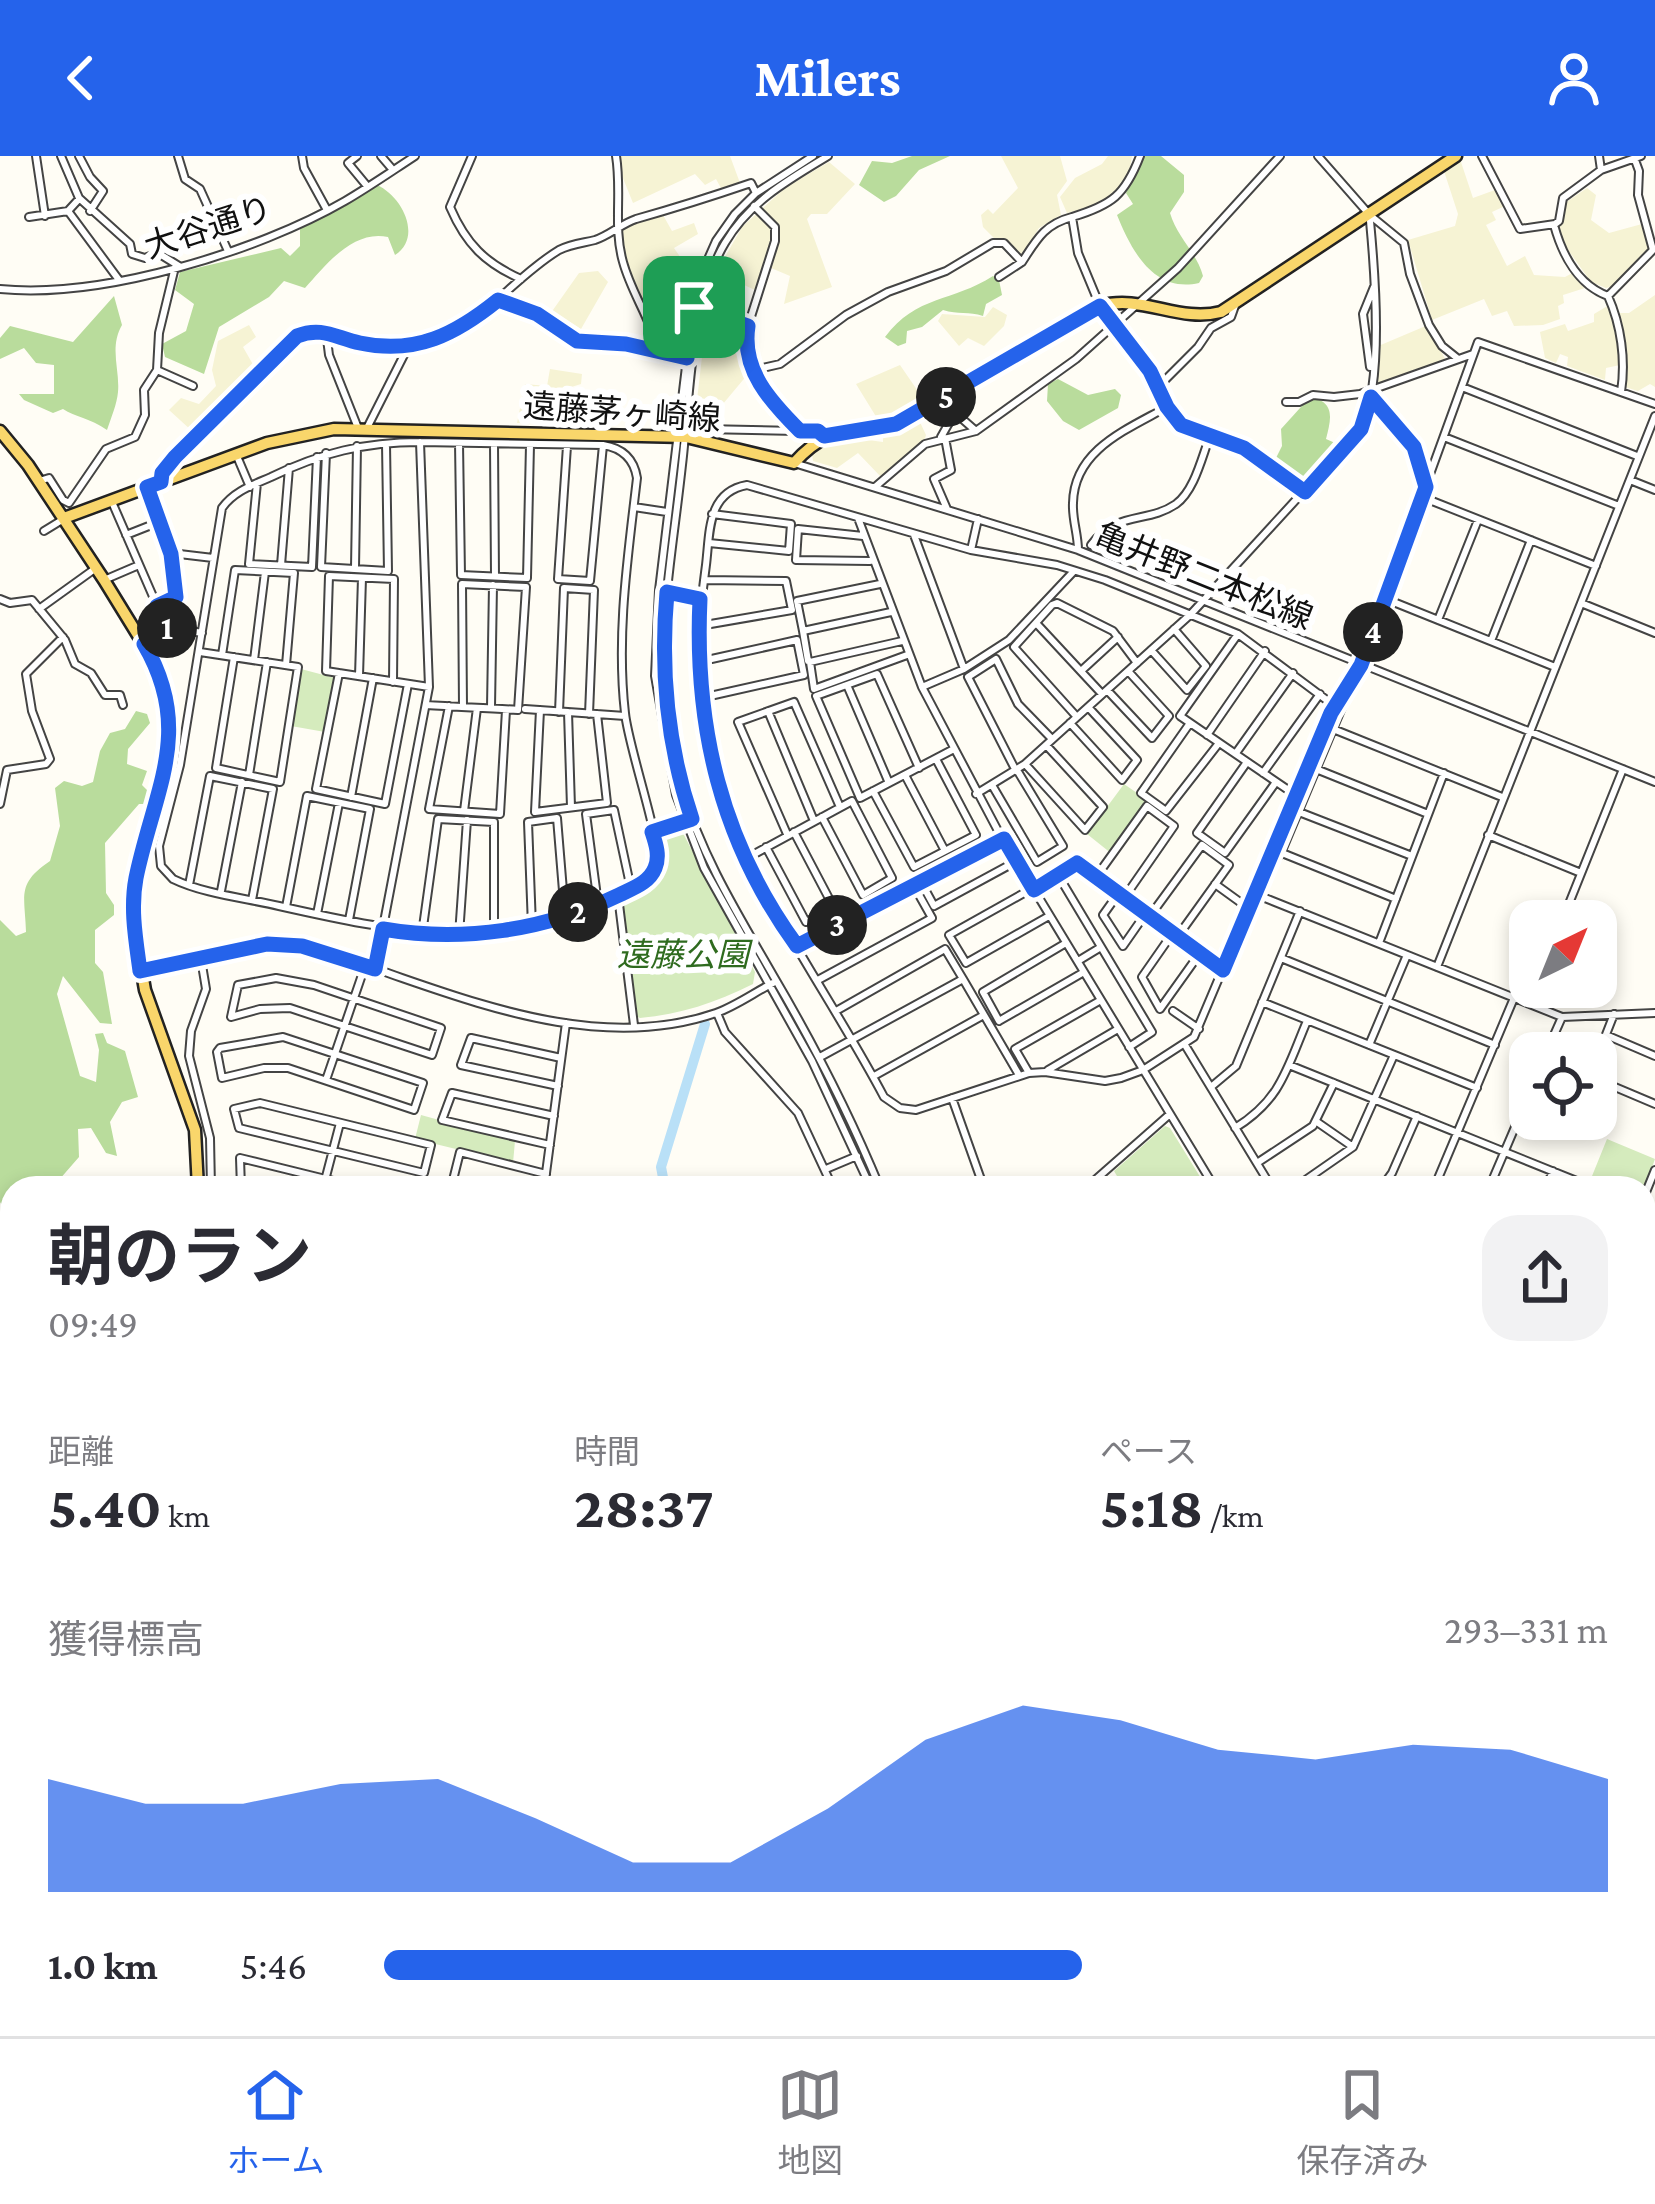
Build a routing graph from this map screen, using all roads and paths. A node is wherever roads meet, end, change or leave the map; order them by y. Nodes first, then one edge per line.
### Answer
1 (36, 156) edge
2 (61, 156) edge
3 (79, 156) edge
4 (178, 156) edge
5 (302, 156) edge
6 (357, 156) edge
7 (381, 156) edge
8 (415, 156) edge
9 (472, 156) edge
10 (616, 156) edge
11 (813, 156) edge
12 (828, 156) edge
13 (1140, 156) edge
14 (1280, 156) edge
15 (1318, 156) edge
16 (1456, 156) edge
17 (1482, 156) edge
18 (1599, 156) edge
19 (1638, 158) edge
20 (393, 170) junction
21 (1601, 170) junction
22 (368, 187) junction
23 (756, 193) junction
24 (79, 198) junction
25 (754, 206) junction
26 (327, 210) junction
27 (90, 211) junction
28 (68, 212) junction
29 (1368, 213) junction
30 (45, 216) junction
31 (29, 217) dead end
32 (1072, 217) junction
33 (1553, 225) junction
34 (617, 227) junction
35 (1654, 250) edge
36 (228, 251) junction
37 (1022, 262) junction
38 (177, 267) junction
39 (999, 277) dead end
40 (521, 279) junction
41 (118, 280) junction
42 (0, 290) edge
43 (1608, 296) junction
44 (498, 300) junction
45 (1137, 302) junction
46 (1236, 303) junction
47 (1100, 306) junction
48 (698, 308) junction
49 (648, 317) junction
50 (1114, 323) junction
51 (748, 326) junction
52 (326, 331) junction
53 (408, 347) junction
54 (658, 353) junction
55 (1473, 355) junction
56 (687, 358) junction
57 (1457, 358) junction
58 (157, 370) junction
59 (754, 370) junction
60 (193, 386) dead end
61 (1159, 386) junction
62 (1462, 387) junction
63 (1621, 392) junction
64 (1371, 393) junction
65 (1286, 402) dead end
66 (1655, 404) edge
67 (930, 406) junction
68 (1167, 407) junction
69 (954, 414) junction
70 (1655, 416) edge
71 (363, 428) junction
72 (703, 429) dead end
73 (0, 431) edge
74 (800, 431) junction
75 (976, 431) junction
76 (681, 436) junction
77 (824, 436) junction
78 (1210, 436) junction
79 (1444, 437) junction
80 (942, 439) junction
81 (386, 442) junction
82 (420, 442) junction
83 (459, 443) junction
84 (494, 444) junction
85 (530, 445) junction
86 (567, 445) junction
87 (603, 445) junction
88 (357, 446) junction
89 (236, 454) junction
90 (322, 455) junction
91 (1639, 456) junction
92 (794, 463) junction
93 (289, 468) junction
94 (1630, 480) junction
95 (39, 482) junction
96 (161, 482) junction
97 (254, 485) junction
98 (147, 487) junction
99 (875, 487) junction
100 (1426, 487) junction
101 (1655, 490) edge
102 (1305, 492) junction
103 (1422, 497) junction
104 (111, 500) junction
105 (1619, 506) junction
106 (634, 507) junction
107 (946, 509) junction
108 (673, 513) junction
109 (712, 514) junction
110 (64, 518) junction
111 (858, 518) junction
112 (978, 519) junction
113 (1478, 520) junction
114 (159, 522) junction
115 (44, 531) dead end
116 (126, 535) junction
117 (914, 535) junction
118 (863, 536) junction
119 (1531, 540) junction
120 (708, 543) junction
121 (1091, 544) dead end
122 (971, 550) junction
123 (1078, 550) junction
124 (171, 554) junction
125 (213, 558) junction
126 (872, 561) junction
127 (139, 565) junction
128 (280, 565) junction
129 (1595, 566) junction
130 (96, 568) junction
131 (355, 569) junction
132 (1075, 570) junction
133 (266, 572) junction
134 (362, 578) junction
135 (104, 580) junction
136 (704, 580) junction
137 (494, 581) junction
138 (880, 584) junction
139 (663, 591) junction
140 (1385, 598) junction
141 (0, 599) edge
142 (700, 599) junction
143 (1204, 601) junction
144 (1581, 603) junction
145 (157, 606) junction
146 (39, 609) junction
147 (891, 612) junction
148 (1191, 614) junction
149 (1438, 620) junction
150 (1036, 623) junction
151 (699, 626) junction
152 (1174, 629) junction
153 (168, 631) junction
154 (802, 632) junction
155 (202, 633) junction
156 (1655, 633) edge
157 (1238, 634) junction
158 (1118, 637) junction
159 (63, 638) junction
160 (902, 641) junction
161 (1491, 641) junction
162 (144, 644) junction
163 (1151, 650) junction
164 (1265, 651) junction
165 (198, 652) junction
166 (907, 655) junction
167 (222, 656) junction
168 (234, 657) junction
169 (254, 660) junction
170 (267, 662) junction
171 (698, 662) junction
172 (810, 662) junction
173 (1137, 663) junction
174 (286, 665) junction
175 (1361, 665) junction
176 (1556, 667) junction
177 (964, 669) junction
178 (1081, 671) junction
179 (1128, 671) junction
180 (339, 673) junction
181 (1293, 673) junction
182 (359, 676) junction
183 (373, 678) junction
184 (393, 682) junction
185 (409, 684) junction
186 (847, 685) junction
187 (429, 687) junction
188 (922, 688) junction
189 (1105, 692) junction
190 (1320, 694) junction
191 (700, 698) junction
192 (123, 705) dead end
193 (426, 706) junction
194 (449, 706) junction
195 (463, 707) junction
196 (1088, 707) junction
197 (477, 708) junction
198 (491, 708) junction
199 (506, 709) junction
200 (525, 709) dead end
201 (1338, 709) junction
202 (540, 710) junction
203 (769, 711) junction
204 (563, 712) junction
205 (593, 714) junction
206 (625, 716) junction
207 (1074, 720) junction
208 (1190, 723) junction
209 (1333, 729) junction
210 (1529, 732) junction
211 (1207, 735) junction
212 (1049, 742) junction
213 (1219, 743) junction
214 (952, 750) junction
215 (1235, 754) junction
216 (936, 759) junction
217 (1246, 762) junction
218 (919, 768) junction
219 (1019, 769) junction
220 (1623, 769) junction
221 (1316, 770) junction
222 (1263, 773) junction
223 (1444, 773) junction
224 (249, 775) junction
225 (905, 775) junction
226 (242, 782) junction
227 (1276, 782) junction
228 (1655, 782) edge
229 (889, 783) junction
230 (992, 785) junction
231 (873, 791) junction
232 (976, 794) junction
233 (351, 796) junction
234 (1504, 797) junction
235 (1299, 798) junction
236 (339, 803) junction
237 (0, 804) edge
238 (571, 807) junction
239 (840, 807) junction
240 (1299, 812) junction
241 (1428, 814) junction
242 (465, 816) junction
243 (818, 819) junction
244 (688, 820) junction
245 (997, 829) dead end
246 (652, 832) junction
247 (791, 834) junction
248 (1488, 836) junction
249 (766, 848) junction
250 (945, 851) junction
251 (1282, 853) junction
252 (1412, 856) junction
253 (746, 858) junction
254 (1017, 861) junction
255 (1581, 873) junction
256 (1058, 875) junction
257 (1096, 877) junction
258 (917, 884) junction
259 (1215, 884) junction
260 (189, 885) junction
261 (631, 889) junction
262 (1034, 889) junction
263 (220, 892) junction
264 (1255, 893) junction
265 (618, 896) junction
266 (1121, 896) junction
267 (1396, 899) junction
268 (252, 900) junction
269 (1570, 900) edge
270 (598, 905) junction
271 (1244, 905) dead end
272 (286, 907) junction
273 (1300, 911) junction
274 (317, 914) junction
275 (1050, 915) junction
276 (1148, 915) junction
277 (565, 917) junction
278 (349, 922) junction
279 (532, 926) junction
280 (383, 929) junction
281 (494, 932) junction
282 (422, 934) junction
283 (459, 935) junction
284 (1175, 935) junction
285 (1066, 943) junction
286 (1379, 943) junction
287 (797, 946) junction
288 (1101, 947) junction
289 (1200, 953) junction
290 (1407, 955) junction
291 (1281, 958) junction
292 (201, 959) junction
293 (1077, 961) junction
294 (365, 966) junction
295 (1437, 967) junction
296 (375, 969) junction
297 (1223, 970) junction
298 (140, 971) junction
299 (1084, 972) junction
300 (963, 979) junction
301 (818, 980) junction
302 (773, 982) junction
303 (1509, 996) edge
304 (354, 999) junction
305 (1101, 1000) junction
306 (1388, 1001) junction
307 (1262, 1002) junction
308 (1510, 1008) edge
309 (1539, 1008) edge
310 (836, 1011) junction
311 (717, 1012) junction
312 (1655, 1013) edge
313 (1614, 1014) junction
314 (984, 1015) junction
315 (1176, 1016) dead end
316 (1562, 1017) junction
317 (1307, 1021) junction
318 (566, 1023) junction
319 (634, 1025) junction
320 (345, 1026) junction
321 (1118, 1029) junction
322 (1198, 1029) junction
323 (1555, 1032) edge
324 (1607, 1032) edge
325 (853, 1039) junction
326 (1617, 1039) edge
327 (1185, 1045) junction
328 (1369, 1045) junction
329 (1495, 1045) junction
330 (1129, 1047) junction
331 (336, 1053) junction
332 (1654, 1054) edge
333 (1394, 1055) junction
334 (561, 1058) junction
335 (815, 1059) junction
336 (1289, 1065) junction
337 (1143, 1070) junction
338 (1045, 1072) junction
339 (1029, 1073) junction
340 (1018, 1075) junction
341 (874, 1076) junction
342 (326, 1080) junction
343 (1334, 1083) junction
344 (557, 1087) junction
345 (1210, 1087) junction
346 (1477, 1088) junction
347 (1617, 1088) edge
348 (952, 1098) junction
349 (1375, 1100) junction
350 (1655, 1105) edge
351 (1170, 1114) junction
352 (554, 1116) junction
353 (1417, 1116) junction
354 (1317, 1122) junction
355 (340, 1123) junction
356 (1235, 1128) junction
357 (1458, 1133) junction
358 (1510, 1140) edge
359 (550, 1145) junction
360 (1353, 1147) junction
361 (333, 1151) junction
362 (1505, 1151) junction
363 (862, 1154) junction
364 (1257, 1163) junction
365 (826, 1169) junction
366 (1553, 1171) junction
367 (546, 1174) joint
368 (197, 1176) edge
369 (211, 1176) edge
370 (241, 1176) edge
371 (299, 1176) edge
372 (327, 1176) edge
373 (454, 1176) edge
374 (828, 1176) edge
375 (870, 1176) edge
376 (980, 1176) edge
377 (1100, 1176) edge
378 (1208, 1176) edge
379 (1265, 1176) edge
380 (1311, 1176) edge
381 (1391, 1176) edge
382 (1439, 1176) edge
383 (1494, 1176) edge
384 (1551, 1176) edge
385 (1565, 1176) edge

1 - 30 street
2 - 24 street
3 - 27 street
4 - 36 street
5 - 26 street
6 - 22 street
7 - 20 street
8 - 20 street, 大谷通り
9 - 40 street
10 - 34 street
11 - 23 street
12 - 25 street
13 - 32 street
14 - 45 street
15 - 29 street
16 - 29 main road
17 - 33 street
18 - 21 street
19 - 21 street
19 - 35 street
20 - 22 street, 大谷通り
21 - 33 street
22 - 26 street, 大谷通り
23 - 34 street
23 - 48 street
24 - 27 street
24 - 28 street
25 - 48 street
25 - 51 street
26 - 36 street, 大谷通り
27 - 38 street
28 - 30 street
28 - 41 street
29 - 46 main road
29 - 57 street
29 - 64 street
30 - 31 street
32 - 37 street
32 - 47 street
33 - 43 street
34 - 40 street
34 - 49 street
35 - 43 street
36 - 38 street, 大谷通り
37 - 39 street
37 - 59 street
38 - 41 street, 大谷通り
38 - 58 street
40 - 44 street
41 - 42 street, 大谷通り
43 - 63 street
44 - 53 street
44 - 54 street
45 - 46 main road
45 - 47 main road
45 - 50 street
46 - 61 street
47 - 50 street
47 - 67 main road
48 - 49 street
48 - 51 street
48 - 56 street
48 - 76 street
49 - 54 street
50 - 61 street
50 - 75 street
51 - 59 street
52 - 53 street
52 - 71 street
52 - 96 street
53 - 71 street
54 - 56 street
55 - 57 street
55 - 62 street
55 - 63 street
56 - 76 street
57 - 64 street
58 - 60 street
58 - 95 street
59 - 74 street
61 - 68 street
62 - 79 street
62 - 91 street
63 - 66 street
64 - 65 street
64 - 100 street
64 - 102 street
67 - 69 street
67 - 77 main road
68 - 78 street
68 - 123 street
69 - 75 street
69 - 80 street
70 - 91 street
71 - 76 main road, 遠藤茅ヶ崎線
71 - 89 main road, 遠藤茅ヶ崎線
72 - 74 street
73 - 95 main road
74 - 77 street
75 - 80 street
76 - 92 main road, 遠藤茅ヶ崎線
76 - 108 street
77 - 92 main road
78 - 102 street
78 - 121 street
79 - 100 street
79 - 105 street
80 - 99 street
80 - 107 street
81 - 82 street
81 - 88 street
81 - 131 street
82 - 83 street
82 - 187 street
83 - 84 street
83 - 137 street
84 - 85 street
84 - 137 street
85 - 86 street
85 - 137 street
86 - 87 street
86 - 87 street
87 - 106 street
88 - 90 street
88 - 131 street
89 - 96 main road, 遠藤茅ヶ崎線
89 - 97 street
90 - 93 street
90 - 128 street
90 - 131 street
91 - 94 street
92 - 99 street, 亀井野二本松線
93 - 97 street
93 - 128 street
94 - 101 street
94 - 105 street
95 - 110 main road
96 - 98 main road, 遠藤茅ヶ崎線
97 - 125 street
97 - 128 street
98 - 104 main road, 遠藤茅ヶ崎線
98 - 114 street
99 - 107 street, 亀井野二本松線
100 - 103 street
102 - 143 street
103 - 113 street
103 - 140 street
104 - 110 main road, 遠藤茅ヶ崎線
104 - 116 street
105 - 129 street
106 - 108 street
106 - 206 street
107 - 112 street, 亀井野二本松線
108 - 139 street
108 - 139 street
109 - 111 street
109 - 120 street
109 - 120 street
110 - 115 street
110 - 130 main road
111 - 117 street
111 - 118 street
112 - 122 street
112 - 123 street, 亀井野二本松線
113 - 119 street
113 - 149 street
114 - 116 street
114 - 124 street
116 - 127 street
117 - 122 street
117 - 177 street
118 - 126 street
118 - 126 street
119 - 129 street
119 - 161 street
120 - 136 street
122 - 132 street
123 - 143 street, 亀井野二本松線
124 - 125 street
124 - 145 street
125 - 155 street
126 - 138 street
127 - 135 street
127 - 145 street
129 - 144 street
130 - 135 main road
130 - 146 street
132 - 148 street
132 - 177 street
133 - 167 street
133 - 169 street
133 - 174 street
134 - 180 street
134 - 182 street
134 - 184 street
135 - 162 main road
136 - 142 street
136 - 151 street
137 - 195 street
137 - 198 street
137 - 199 street
138 - 147 street
138 - 154 street
139 - 142 street
139 - 244 street
140 - 149 street
140 - 175 street
141 - 146 street
142 - 151 street
143 - 148 street
143 - 175 street, 亀井野二本松線
144 - 156 street
144 - 176 street
145 - 153 street
146 - 159 street
147 - 154 street
147 - 160 street
148 - 152 street
148 - 157 street
149 - 161 street
150 - 158 street
150 - 178 street
150 - 207 street
151 - 171 street
152 - 163 street
152 - 163 street
153 - 155 street
153 - 162 street
154 - 172 street
155 - 165 street
157 - 164 street
157 - 208 street
158 - 173 street
158 - 178 street
159 - 192 street
159 - 237 street
160 - 166 street
160 - 172 street
161 - 176 street
162 - 298 main road
163 - 173 street
164 - 181 street
164 - 211 street
165 - 167 street
165 - 260 street
166 - 172 street
166 - 188 street
167 - 168 street
168 - 169 street
168 - 224 street
169 - 170 street
170 - 174 street
170 - 224 street
171 - 191 street
171 - 191 street
173 - 179 street
174 - 224 street
175 - 201 street
175 - 210 street, 亀井野二本松線
176 - 210 street
177 - 188 street
178 - 189 street
179 - 189 street
179 - 189 street
180 - 182 street
180 - 233 street
181 - 190 street
181 - 215 street
182 - 183 street
183 - 184 street
183 - 233 street
184 - 185 street
185 - 187 street
185 - 233 street
186 - 218 street
186 - 229 street
186 - 231 street
187 - 193 street
188 - 214 street
189 - 196 street
190 - 201 street
190 - 222 street
191 - 253 street
193 - 194 street
193 - 280 street
194 - 195 street
194 - 242 street
195 - 197 street
196 - 207 street
196 - 207 street
197 - 198 street
197 - 242 street
198 - 199 street
199 - 242 street
200 - 202 street
201 - 209 street
201 - 235 street
202 - 204 street
202 - 238 street
203 - 239 street
203 - 243 street
203 - 247 street
204 - 205 street
204 - 205 street
204 - 238 street
205 - 206 street
205 - 238 street
206 - 246 street
207 - 212 street
208 - 211 street
208 - 213 street
209 - 221 street
209 - 223 street
210 - 220 street, 亀井野二本松線
210 - 234 street
211 - 213 street
212 - 219 street
212 - 219 street
212 - 219 street
213 - 215 street
214 - 216 street
214 - 232 street
215 - 217 street
216 - 218 street
216 - 250 street
217 - 222 street
217 - 227 street
218 - 225 street
219 - 230 street
219 - 230 street
220 - 228 street, 亀井野二本松線
220 - 255 street
221 - 235 street
221 - 241 street
222 - 227 street
223 - 234 street
223 - 241 street
225 - 229 street
225 - 250 street
226 - 260 street
226 - 263 street
226 - 268 street
227 - 235 street
229 - 231 street
230 - 232 street
231 - 250 street
232 - 245 street
234 - 248 street
235 - 240 street
235 - 264 street
236 - 272 street
236 - 274 street
236 - 278 street
239 - 243 street
239 - 243 street
240 - 251 street
240 - 252 street
241 - 252 street
242 - 281 street
242 - 282 street
242 - 283 street
243 - 247 street
244 - 246 street
244 - 302 street
246 - 261 street
247 - 249 street
247 - 249 street
248 - 255 street
248 - 295 street
249 - 253 street
251 - 264 street
251 - 267 street
252 - 267 street
253 - 287 street
254 - 258 street
254 - 258 street
254 - 262 street
255 - 269 street
256 - 257 street
256 - 262 street
256 - 288 street
257 - 266 street
257 - 266 street
258 - 287 street
258 - 301 street
259 - 271 street
259 - 276 street
259 - 284 street
260 - 263 street
261 - 265 street
261 - 270 street
262 - 275 street
262 - 275 street
263 - 268 street
264 - 273 street
264 - 297 street
265 - 270 street
265 - 319 street
266 - 276 street
266 - 276 street
267 - 286 street
268 - 272 street
270 - 277 street
272 - 274 street
273 - 286 street
273 - 291 street
274 - 278 street
275 - 285 street
276 - 284 street
277 - 279 street
277 - 279 street
278 - 280 street
279 - 281 street
280 - 282 street
280 - 296 street
281 - 283 street
282 - 283 street
284 - 289 street
284 - 289 street
285 - 293 street
285 - 299 street
286 - 290 street
287 - 301 street
288 - 293 street
288 - 330 street
289 - 297 street
290 - 295 street
290 - 306 street
291 - 306 street
291 - 307 street
292 - 294 street
292 - 298 street
292 - 369 street
293 - 299 street
294 - 296 street
294 - 304 street
295 - 303 street
296 - 318 street
297 - 322 street
298 - 368 main road
299 - 305 street
300 - 310 street
300 - 314 street
300 - 325 street
301 - 310 street
302 - 311 street
302 - 335 street
304 - 320 street
304 - 320 street
304 - 320 street
305 - 321 street
305 - 339 street
306 - 328 street
306 - 329 street
307 - 317 street
307 - 345 street
308 - 329 street
309 - 316 street
310 - 325 street
311 - 319 street
311 - 365 street
312 - 313 street
313 - 316 street
313 - 324 street
314 - 340 street
314 - 341 street
315 - 322 street
316 - 323 street
317 - 328 street
317 - 336 street
318 - 319 street
318 - 334 street
320 - 331 street
321 - 330 street
321 - 338 street
322 - 327 street
325 - 335 street
325 - 341 street
326 - 332 street
327 - 337 street
327 - 345 street
328 - 333 street
329 - 346 street
330 - 337 street
331 - 342 street
331 - 342 street
331 - 342 street
333 - 346 street
333 - 349 street
334 - 344 street
334 - 344 street
335 - 363 street
336 - 343 street
336 - 356 street
337 - 338 street
337 - 351 street
338 - 339 street
339 - 340 street
340 - 348 street
341 - 348 street
343 - 349 street
343 - 354 street
344 - 352 street
345 - 356 street
346 - 357 street
347 - 350 street
348 - 376 street
349 - 353 street
349 - 360 street
351 - 377 street
351 - 378 street
352 - 359 street
352 - 359 street
353 - 357 street
353 - 381 street
354 - 360 street
354 - 364 street
355 - 361 street
355 - 361 street
355 - 361 street
356 - 364 street
357 - 362 street
357 - 382 street
358 - 362 street
359 - 367 street
360 - 380 street
361 - 372 street
362 - 366 street
362 - 383 street
363 - 365 street
363 - 375 street
364 - 379 street
365 - 374 street
366 - 384 street
366 - 385 street
367 - 373 street
370 - 371 street

